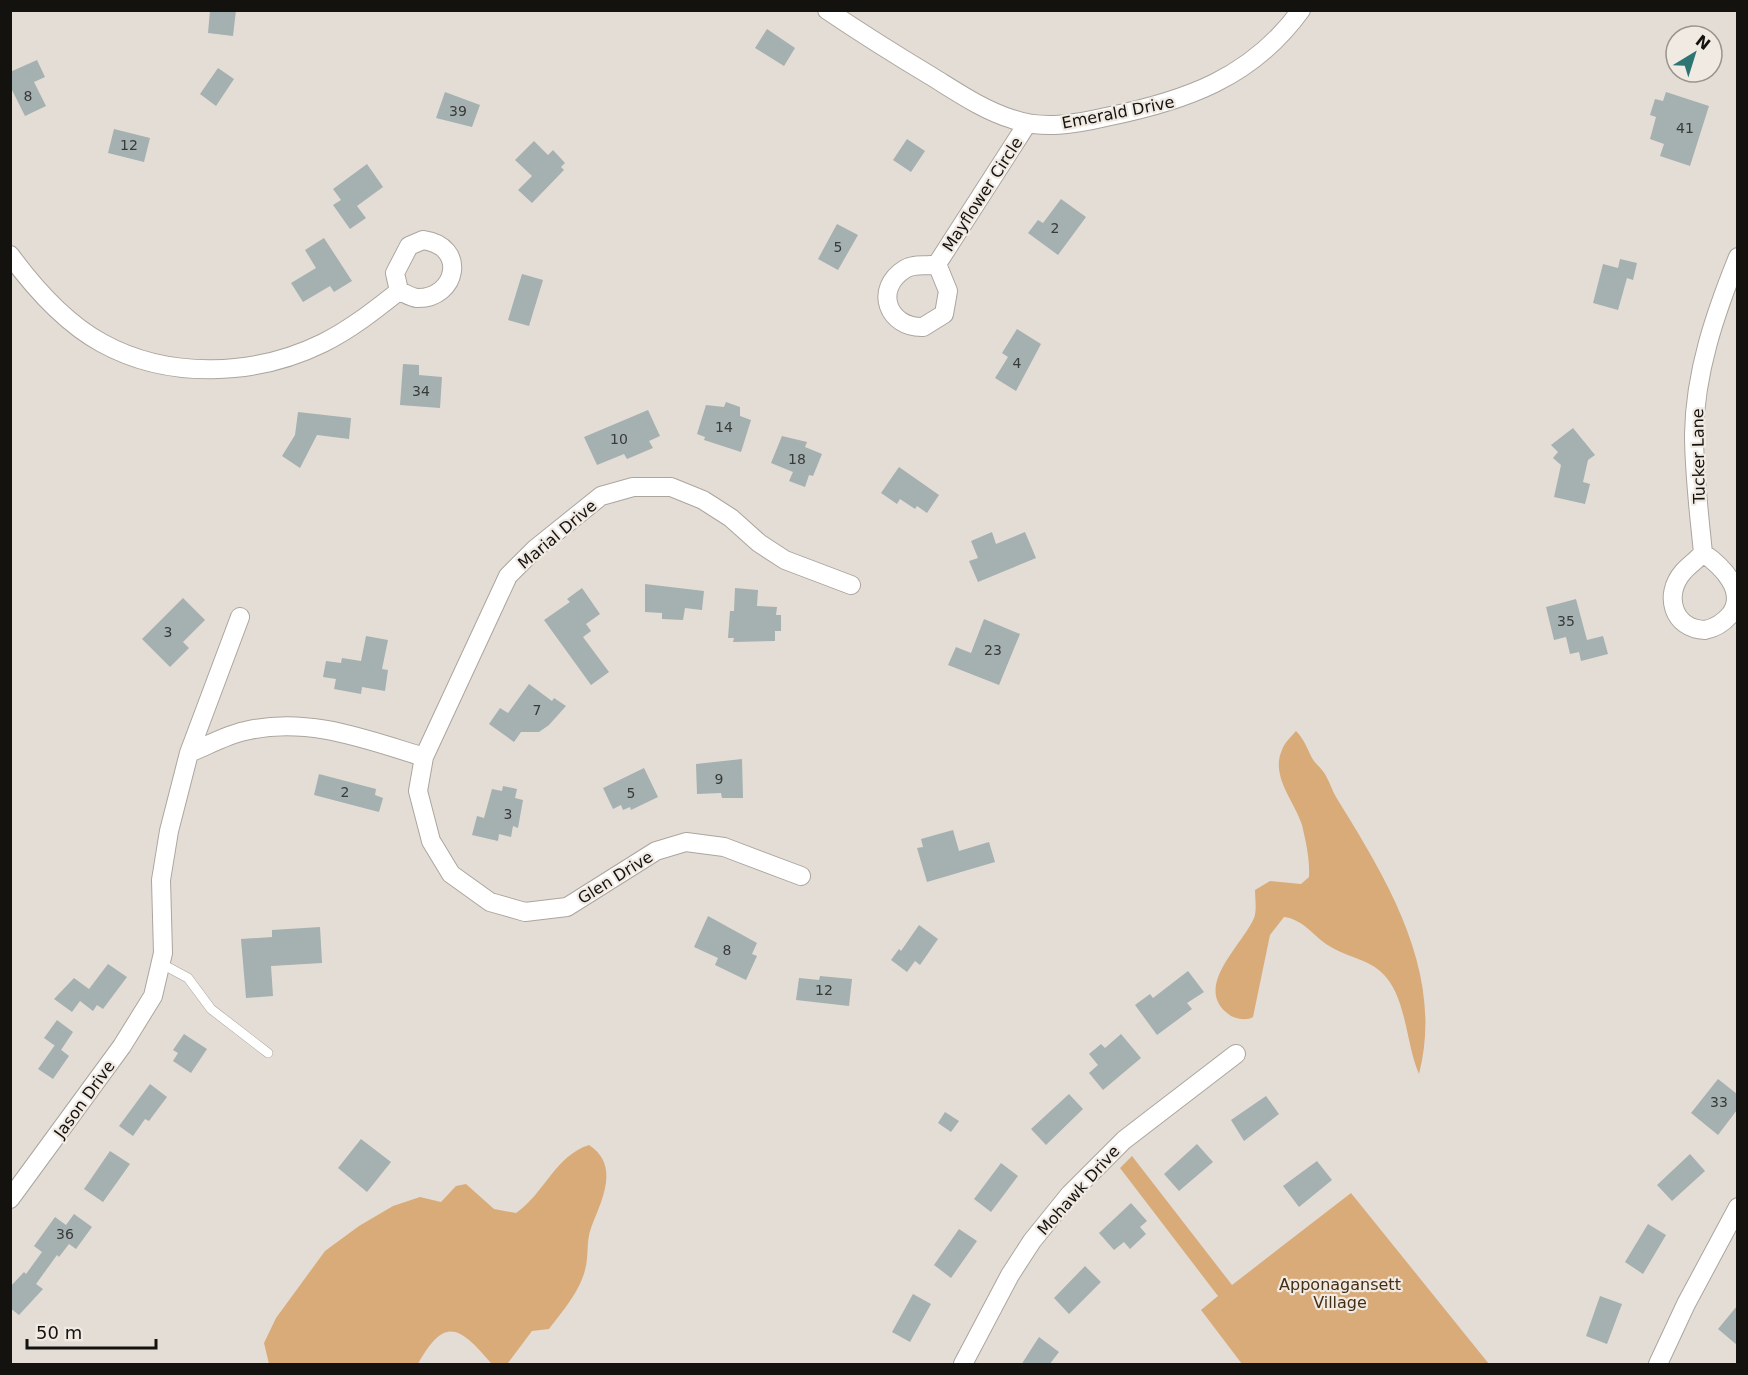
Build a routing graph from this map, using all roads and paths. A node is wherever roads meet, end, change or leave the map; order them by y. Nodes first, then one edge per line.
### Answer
1 (827, 10) edge
2 (1301, 10) edge
3 (1027, 124) junction
4 (10, 255) edge
5 (1737, 257) edge
6 (937, 264) dead end
7 (399, 291) dead end
8 (1703, 552) dead end
9 (851, 585) dead end
10 (240, 617) dead end
11 (189, 753) junction
12 (424, 757) junction
13 (801, 876) dead end
14 (162, 964) junction
15 (268, 1053) dead end
16 (1236, 1054) dead end
17 (10, 1199) edge
18 (1737, 1207) edge
19 (963, 1365) edge
20 (1658, 1365) edge

1 - 3 street, Emerald Drive
2 - 3 street, Emerald Drive
3 - 6 street, Mayflower Circle
4 - 7 street
5 - 8 street, Tucker Lane
9 - 12 street, Marial Drive
10 - 11 street, Jason Drive
11 - 12 street
11 - 14 street, Jason Drive
12 - 13 street, Glen Drive
14 - 15 lane
14 - 17 street, Jason Drive
16 - 19 street, Mohawk Drive
18 - 20 street

